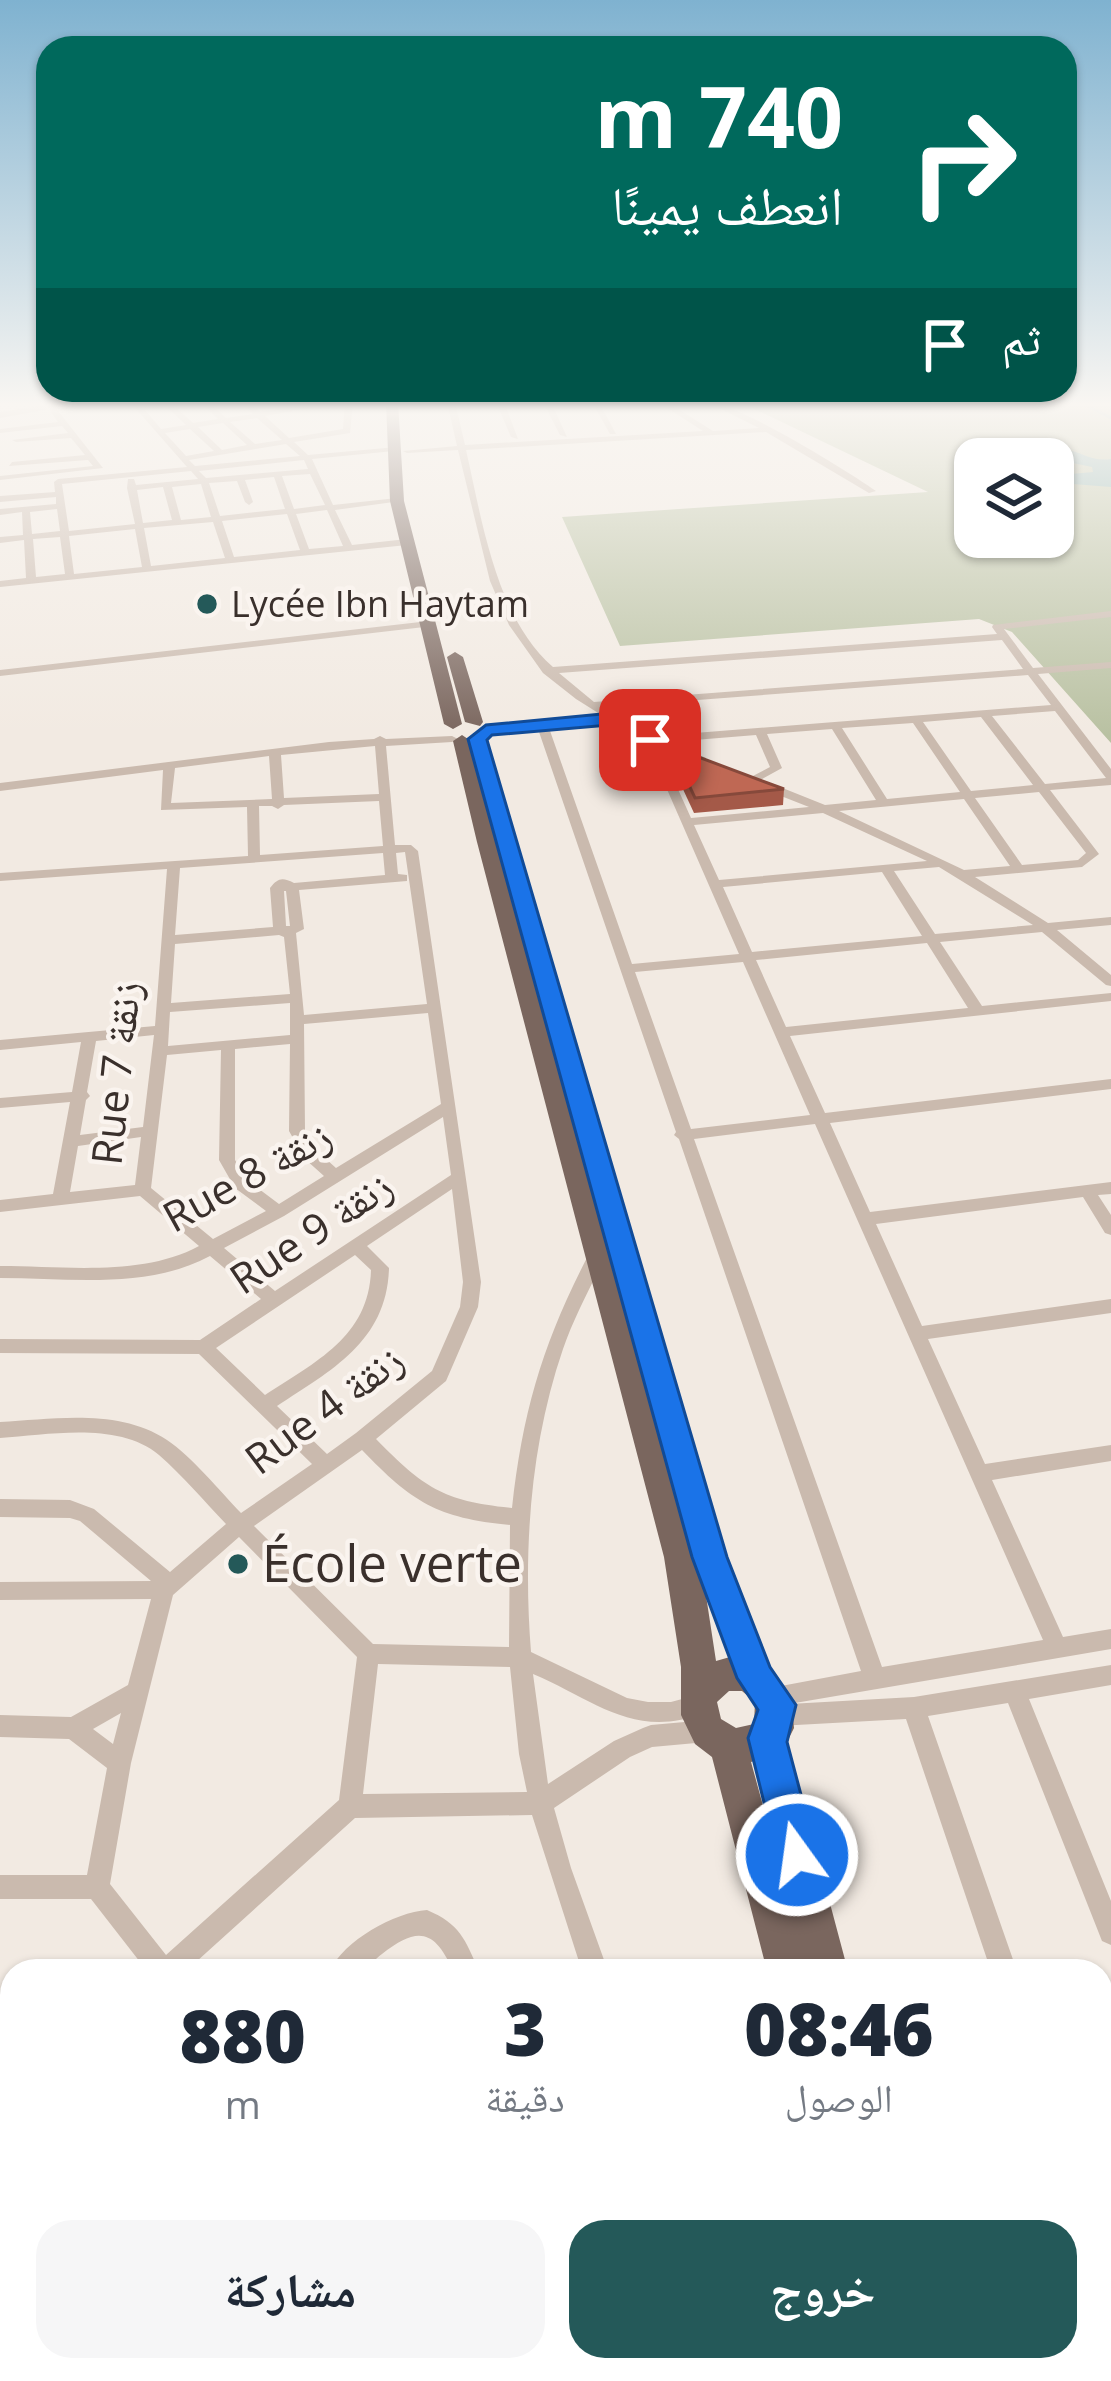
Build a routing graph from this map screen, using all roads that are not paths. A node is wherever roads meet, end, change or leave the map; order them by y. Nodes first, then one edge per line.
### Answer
1 (26, 513) edge
2 (63, 513) edge
3 (136, 513) edge
4 (175, 513) edge
5 (215, 513) edge
6 (269, 513) edge
7 (292, 513) edge
8 (332, 513) edge
9 (400, 513) edge
10 (415, 513) edge
11 (472, 513) edge
12 (217, 518) junction
13 (177, 522) junction
14 (139, 526) junction
15 (67, 533) junction
16 (27, 537) junction
17 (0, 540) edge
18 (407, 542) junction
19 (349, 548) junction
20 (306, 553) junction
21 (230, 560) junction
22 (147, 568) junction
23 (70, 577) junction
24 (31, 580) junction
25 (0, 584) edge
26 (1111, 614) edge
27 (429, 624) junction
28 (1002, 637) junction
29 (1111, 665) edge
30 (547, 671) junction
31 (1028, 671) junction
32 (0, 674) edge
33 (591, 705) junction
34 (1055, 708) junction
35 (984, 713) junction
36 (915, 718) junction
37 (612, 719) junction
38 (835, 724) junction
39 (542, 725) junction
40 (760, 730) junction
41 (465, 732) junction
42 (382, 739) junction
43 (650, 740) junction
44 (275, 752) junction
45 (712, 764) edge
46 (169, 766) junction
47 (732, 772) edge
48 (1111, 779) edge
49 (753, 780) junction
50 (0, 787) edge
51 (1043, 787) junction
52 (968, 793) junction
53 (388, 797) junction
54 (254, 802) junction
55 (883, 802) junction
56 (278, 805) junction
57 (826, 808) junction
58 (687, 822) junction
59 (389, 848) junction
60 (277, 857) junction
61 (254, 858) junction
62 (945, 863) junction
63 (174, 864) junction
64 (886, 868) junction
65 (1018, 869) junction
66 (963, 874) junction
67 (0, 877) edge
68 (416, 877) junction
69 (392, 879) junction
70 (716, 884) junction
71 (284, 885) junction
72 (1111, 921) edge
73 (1046, 926) junction
74 (289, 931) junction
75 (929, 938) junction
76 (169, 940) junction
77 (749, 956) junction
78 (625, 969) junction
79 (1111, 982) edge
80 (1111, 997) edge
81 (297, 998) junction
82 (162, 1008) junction
83 (433, 1008) junction
84 (977, 1010) junction
85 (297, 1020) junction
86 (159, 1030) junction
87 (783, 1032) junction
88 (89, 1038) junction
89 (295, 1039) junction
90 (0, 1045) edge
91 (228, 1045) junction
92 (160, 1051) junction
93 (1111, 1084) edge
94 (82, 1096) junction
95 (0, 1103) edge
96 (449, 1106) junction
97 (822, 1118) junction
98 (151, 1131) junction
99 (682, 1135) junction
100 (72, 1141) junction
101 (336, 1177) junction
102 (459, 1177) junction
103 (1111, 1188) edge
104 (143, 1190) junction
105 (1087, 1191) junction
106 (61, 1198) junction
107 (0, 1206) edge
108 (278, 1212) junction
109 (865, 1219) junction
110 (1111, 1229) edge
111 (356, 1246) junction
112 (212, 1251) junction
113 (596, 1256) junction
114 (0, 1272) edge
115 (275, 1301) junction
116 (1111, 1306) edge
117 (916, 1334) junction
118 (0, 1346) edge
119 (202, 1347) junction
120 (266, 1404) junction
121 (0, 1430) edge
122 (363, 1439) junction
123 (1111, 1453) edge
124 (325, 1464) junction
125 (982, 1473) junction
126 (0, 1508) edge
127 (520, 1517) junction
128 (238, 1526) junction
129 (167, 1587) junction
130 (0, 1591) edge
131 (1111, 1640) edge
132 (1058, 1649) junction
133 (368, 1654) junction
134 (522, 1658) junction
135 (1111, 1675) edge
136 (875, 1679) junction
137 (1015, 1691) junction
138 (137, 1692) junction
139 (914, 1708) junction
140 (738, 1713) junction
141 (0, 1726) edge
142 (73, 1728) junction
143 (119, 1763) junction
144 (540, 1803) junction
145 (350, 1806) junction
146 (0, 1887) edge
147 (98, 1887) junction
148 (1106, 1903) edge
149 (1111, 1932) edge
150 (155, 1959) edge
151 (178, 1959) edge
152 (356, 1959) edge
153 (462, 1959) edge
154 (591, 1959) edge
155 (786, 1959) edge
156 (823, 1959) edge
157 (1000, 1959) edge

1 - 16 street
2 - 15 street
3 - 14 street
4 - 13 street
5 - 12 street
6 - 12 street
7 - 20 street
8 - 19 street
9 - 18 main road
10 - 41 main road
11 - 30 street
12 - 13 street
12 - 21 street
13 - 14 street
14 - 15 street
14 - 22 street
15 - 16 street
15 - 23 street
16 - 17 street
16 - 24 street
18 - 19 street
18 - 27 main road
19 - 20 street
20 - 21 street
21 - 22 street
22 - 23 street
23 - 24 street
24 - 25 street
26 - 28 street
27 - 32 street
27 - 41 main road
28 - 30 street
28 - 31 street
29 - 31 street
30 - 33 street
31 - 33 street
31 - 34 street
33 - 37 street
34 - 35 street
34 - 48 street
35 - 36 street
35 - 51 street
36 - 38 street
36 - 52 street
37 - 39 street
37 - 43 street
38 - 40 street
38 - 55 street
39 - 41 street
39 - 78 street
40 - 43 street
40 - 49 street
41 - 42 street
41 - 113 main road
41 - 140 main road
42 - 44 street
42 - 53 street
43 - 45 street
43 - 58 street
44 - 46 street
44 - 56 street
46 - 50 street
46 - 54 street
47 - 49 street
48 - 51 street
49 - 57 street
51 - 52 street
51 - 65 street
52 - 55 street
52 - 65 street
53 - 56 street
53 - 59 street
54 - 56 street
54 - 61 street
55 - 57 street
57 - 58 street
57 - 62 street
58 - 70 street
59 - 60 street
59 - 68 street, Rue 4 زنقة
59 - 69 street
60 - 61 street
60 - 71 street
61 - 63 street
62 - 64 street
62 - 66 street
63 - 67 street
63 - 76 street, Rue 7 زنقة
64 - 70 street
64 - 75 street
65 - 66 street
66 - 73 street
68 - 69 street
68 - 83 street, Rue 4 زنقة
69 - 71 street
70 - 77 street
71 - 74 street
72 - 73 street
73 - 75 street
73 - 79 street
74 - 76 street
74 - 81 street
75 - 77 street
75 - 84 street
76 - 82 street, Rue 7 زنقة
77 - 78 street
77 - 87 street
78 - 99 street
80 - 84 street
81 - 82 street
81 - 85 street
82 - 86 street, Rue 7 زنقة
83 - 85 street
83 - 96 street, Rue 4 زنقة
84 - 87 street
85 - 89 street
86 - 88 street
86 - 92 street, Rue 7 زنقة
87 - 97 street
88 - 90 street
88 - 94 street
89 - 91 street
89 - 101 street
91 - 92 street
91 - 108 street
92 - 98 street, Rue 7 زنقة
93 - 97 street
94 - 95 street
94 - 100 street
96 - 101 street, Rue 8 زنقة
96 - 102 street, Rue 4 زنقة
97 - 99 street
97 - 109 street
98 - 100 street
98 - 104 street, Rue 7 زنقة
99 - 136 street
100 - 106 street
101 - 108 street, Rue 8 زنقة
102 - 111 street, Rue 9 زنقة
102 - 122 street, Rue 4 زنقة
103 - 105 street
104 - 106 street
104 - 112 street, Rue 7 زنقة
105 - 109 street
105 - 110 street
106 - 107 street
108 - 112 street, Rue 8 زنقة
109 - 117 street
111 - 115 street, Rue 9 زنقة
111 - 120 street
112 - 114 street, Rue 8 زنقة
112 - 115 street, Rue 7 زنقة
113 - 127 street
113 - 140 main road
115 - 119 street, Rue 9 زنقة
116 - 117 street
117 - 125 street
118 - 119 street
119 - 120 street
120 - 124 street
121 - 128 street
122 - 124 street, Rue 4 زنقة
122 - 127 street
123 - 125 street
124 - 128 street, Rue 4 زنقة
125 - 132 street
126 - 129 street
127 - 134 street
128 - 129 street, Rue 4 زنقة
128 - 133 street
129 - 130 street
129 - 138 street
131 - 132 street
132 - 136 street
133 - 134 street
133 - 145 street
134 - 140 street
134 - 144 street
135 - 137 street
136 - 140 street
137 - 139 street
137 - 148 street
138 - 142 street
138 - 143 street
139 - 140 street
139 - 157 street
140 - 144 street
140 - 155 main road
140 - 156 main road
141 - 142 street
142 - 143 street
143 - 147 street
144 - 145 street
144 - 154 street
145 - 151 street
146 - 147 street
147 - 150 street
148 - 149 street
152 - 153 street

